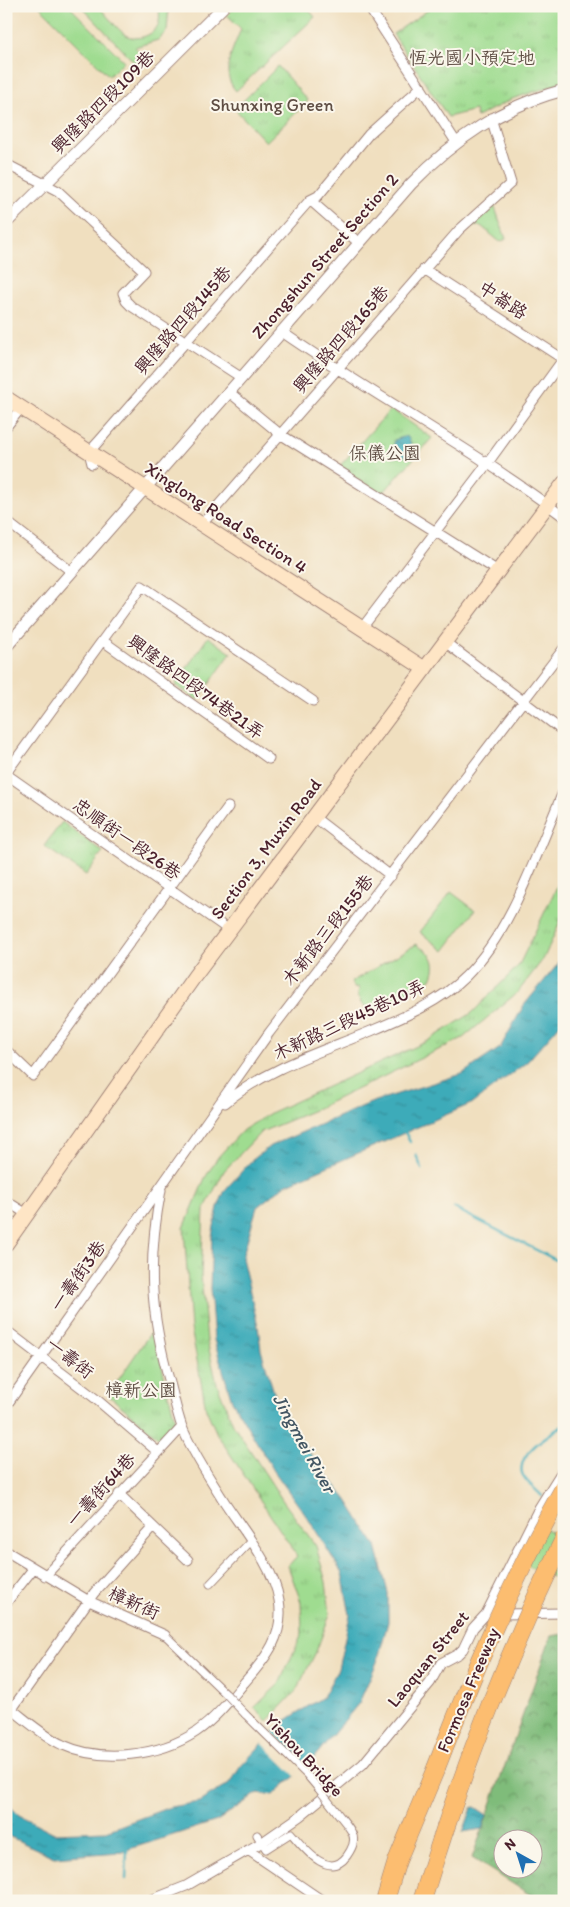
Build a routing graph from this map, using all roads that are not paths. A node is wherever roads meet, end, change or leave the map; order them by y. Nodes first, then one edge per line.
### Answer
1 (368, 6) edge
2 (220, 7) edge
3 (421, 87) junction
4 (564, 90) edge
5 (491, 118) junction
6 (456, 142) junction
7 (6, 164) edge
8 (45, 185) junction
9 (310, 200) junction
10 (6, 223) edge
11 (359, 243) junction
12 (424, 269) junction
13 (282, 332) junction
14 (186, 342) junction
15 (564, 358) edge
16 (336, 370) junction
17 (242, 378) junction
18 (229, 392) junction
19 (6, 398) edge
20 (14, 410) edge
21 (6, 427) edge
22 (280, 434) junction
23 (91, 458) junction
24 (487, 464) junction
25 (564, 483) edge
26 (143, 492) junction
27 (548, 505) junction
28 (564, 517) edge
29 (6, 520) edge
30 (202, 524) junction
31 (435, 532) junction
32 (498, 571) junction
33 (72, 572) junction
34 (362, 628) junction
35 (103, 641) junction
36 (7, 642) edge
37 (445, 642) junction
38 (564, 648) edge
39 (422, 672) junction
40 (312, 701) dead end
41 (524, 702) junction
42 (564, 732) edge
43 (269, 759) dead end
44 (6, 774) edge
45 (564, 790) edge
46 (228, 807) dead end
47 (314, 817) junction
48 (391, 876) junction
49 (169, 888) junction
50 (229, 930) junction
51 (6, 1050) edge
52 (215, 1112) junction
53 (163, 1185) junction
54 (6, 1201) edge
55 (27, 1214) junction
56 (6, 1244) edge
57 (6, 1330) edge
58 (42, 1357) junction
59 (6, 1406) edge
60 (182, 1427) junction
61 (158, 1452) junction
62 (564, 1468) edge
63 (564, 1488) edge
64 (119, 1494) junction
65 (153, 1527) junction
66 (564, 1539) edge
67 (250, 1542) junction
68 (6, 1551) edge
69 (188, 1560) dead end
70 (33, 1569) junction
71 (45, 1576) junction
72 (210, 1584) dead end
73 (89, 1601) junction
74 (6, 1603) edge
75 (564, 1613) edge
76 (486, 1614) junction
77 (165, 1635) joint
78 (9, 1707) edge
79 (436, 1768) junction
80 (259, 1839) junction
81 (248, 1850) junction
82 (148, 1901) edge
83 (323, 1901) edge
84 (385, 1901) edge
85 (394, 1901) edge
86 (422, 1901) edge

1 - 3 street
2 - 8 street, 興隆路四段109巷
3 - 6 street
3 - 9 street, 興隆路四段145巷
4 - 5 street, Zhongshun Street Section 2
5 - 6 street, Zhongshun Street Section 2
5 - 12 street, 興隆路四段165巷
6 - 11 street, Zhongshun Street Section 2
7 - 8 street
8 - 10 street, 興隆路四段109巷
8 - 14 street
9 - 11 street
9 - 14 street, 興隆路四段145巷
11 - 13 street, Zhongshun Street Section 2
12 - 15 street, 中崙路
12 - 16 street, 興隆路四段165巷
13 - 16 street
13 - 17 street, Zhongshun Street Section 2
14 - 17 street
14 - 23 street, 興隆路四段145巷
15 - 24 street
16 - 22 street, 興隆路四段165巷
16 - 24 street
17 - 18 street, Zhongshun Street Section 2
18 - 22 street
18 - 26 street, Zhongshun Street Section 2
19 - 20 main road, Xinglong Road Section 4
20 - 21 street
20 - 23 main road, Xinglong Road Section 4
22 - 30 street, 興隆路四段165巷
22 - 31 street
23 - 26 main road, Xinglong Road Section 4
24 - 27 street
24 - 31 street
25 - 27 main road, Section 3, Muxin Road
26 - 30 main road, Xinglong Road Section 4
26 - 33 street, Zhongshun Street Section 2
26 - 39 main road, Xinglong Road Section 4
27 - 28 street
27 - 32 main road, Section 3, Muxin Road
29 - 33 street
30 - 34 main road, Xinglong Road Section 4
31 - 32 street
31 - 34 street
32 - 37 main road, Section 3, Muxin Road
33 - 36 street, Zhongshun Street Section 2
34 - 39 main road, Xinglong Road Section 4
35 - 40 street
35 - 43 street, 興隆路四段74巷21弄
35 - 44 street
37 - 39 main road, Section 3, Muxin Road
37 - 41 street
38 - 41 street
39 - 47 main road, Section 3, Muxin Road
41 - 42 street
41 - 48 street
44 - 49 street, 忠順街一段26巷
45 - 52 street, 木新路三段45巷10弄
46 - 49 street
47 - 48 street, 木新路三段155巷
47 - 50 main road, Section 3, Muxin Road
48 - 52 street, 木新路三段155巷
49 - 50 street, 忠順街一段26巷
49 - 51 street
50 - 55 main road, Section 3, Muxin Road
52 - 53 street, 一壽街3巷
53 - 58 street, 一壽街3巷
53 - 60 street
54 - 55 street
55 - 56 main road, Section 3, Muxin Road
57 - 58 street, 一壽街
58 - 59 street, 一壽街3巷
58 - 61 street, 一壽街
60 - 61 street, 一壽街64巷
60 - 67 street
61 - 64 street, 一壽街64巷
62 - 76 street, Laoquan Street
63 - 79 highway, Formosa Freeway, bridge
64 - 65 street
64 - 71 street, 一壽街64巷
65 - 69 street
65 - 73 street
66 - 86 highway, Formosa Freeway, bridge
67 - 72 street
67 - 78 street
68 - 70 street
70 - 71 street
70 - 74 street
71 - 73 street, 樟新街
73 - 77 street, 樟新街
73 - 78 street
75 - 76 street
76 - 80 street, Laoquan Street
77 - 80 street, Yishou Bridge, bridge
79 - 84 highway
79 - 85 highway, Formosa Freeway
80 - 81 street, Laoquan Street
81 - 82 street, Laoquan Street
81 - 83 street

